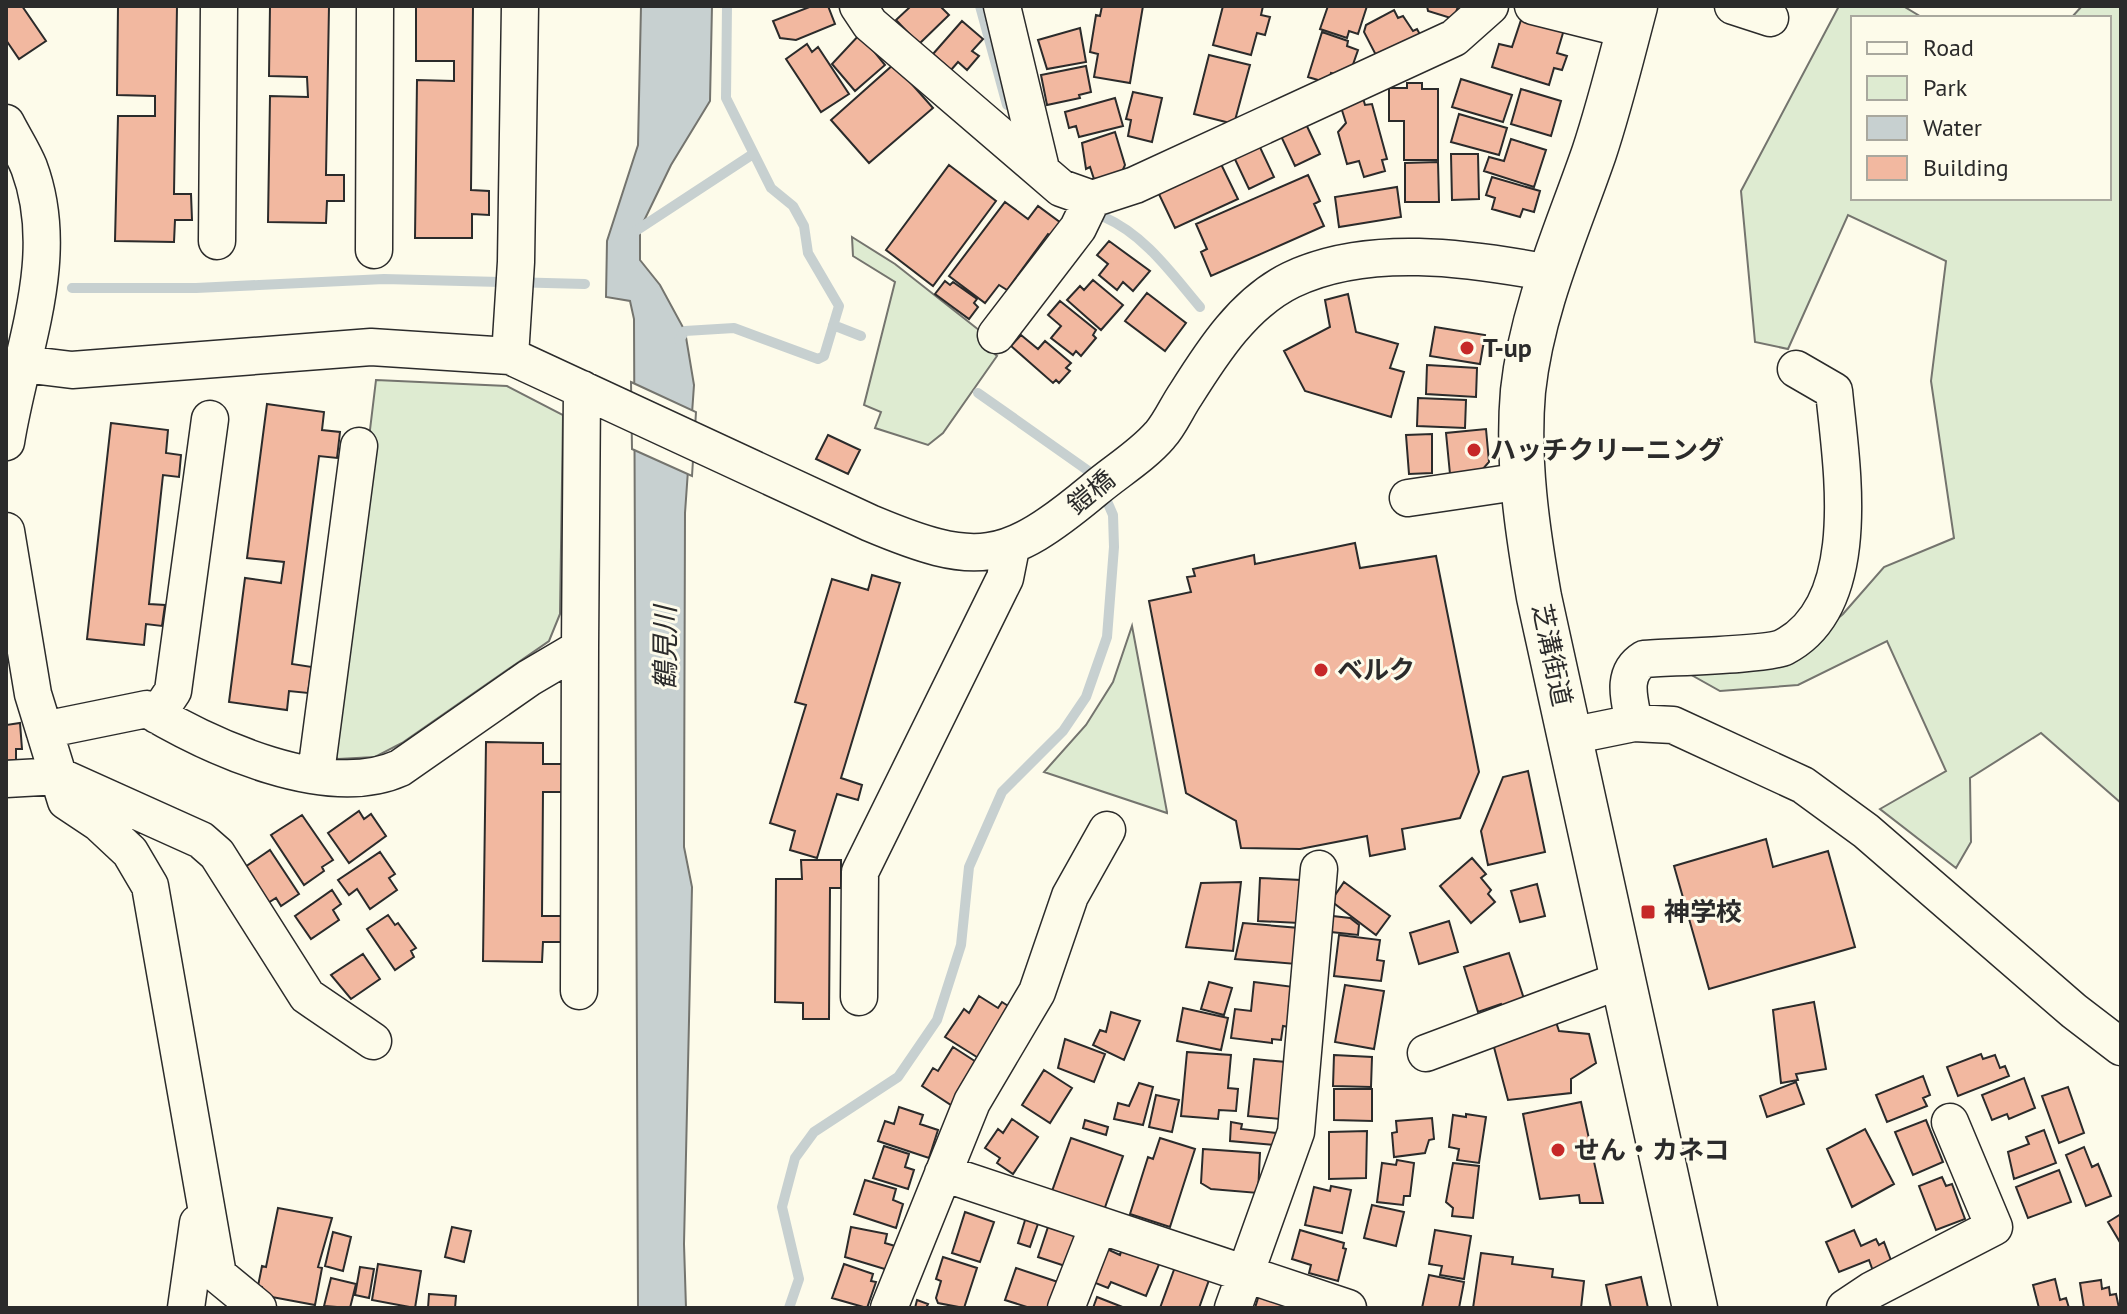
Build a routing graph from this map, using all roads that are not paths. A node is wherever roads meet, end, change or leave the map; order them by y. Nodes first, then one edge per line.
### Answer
1 (219, 6) edge
2 (375, 6) edge
3 (520, 6) edge
4 (858, 6) edge
5 (1002, 6) edge
6 (1490, 6) edge
7 (1533, 6) edge
8 (1733, 6) edge
9 (1632, 18) edge
10 (1770, 18) dead end
11 (6, 123) edge
12 (1041, 169) junction
13 (1092, 199) junction
14 (217, 241) dead end
15 (374, 250) dead end
16 (1549, 273) junction
17 (996, 335) dead end
18 (510, 356) junction
19 (23, 364) junction
20 (1796, 369) dead end
21 (582, 389) junction
22 (210, 419) dead end
23 (6, 442) edge
24 (359, 446) dead end
25 (1523, 481) junction
26 (1408, 498) dead end
27 (6, 531) edge
28 (1015, 546) junction
29 (580, 648) junction
30 (20, 697) edge
31 (157, 715) junction
32 (1634, 723) junction
33 (44, 730) junction
34 (1570, 736) junction
35 (316, 773) junction
36 (6, 779) edge
37 (62, 789) junction
38 (1107, 830) dead end
39 (1319, 869) dead end
40 (1624, 979) junction
41 (579, 991) dead end
42 (859, 997) dead end
43 (373, 1041) dead end
44 (2121, 1047) edge
45 (1426, 1053) dead end
46 (1950, 1122) dead end
47 (943, 1173) junction
48 (202, 1195) junction
49 (1098, 1226) junction
50 (1247, 1274) junction
51 (186, 1308) edge
52 (258, 1308) edge
53 (889, 1308) edge
54 (1066, 1308) edge
55 (1233, 1308) edge
56 (1348, 1308) edge
57 (1695, 1308) edge
58 (1845, 1308) edge

1 - 14 street
2 - 15 street
3 - 18 street
4 - 12 street
5 - 12 street
6 - 13 street
7 - 9 street
8 - 10 street
9 - 16 main road, 芝溝街道
11 - 19 street
12 - 13 street
13 - 17 street
16 - 25 main road, 芝溝街道
16 - 28 street, 鎧橋
18 - 19 street
18 - 21 street
19 - 23 street
20 - 32 street
21 - 28 street
21 - 29 street
22 - 31 street
24 - 35 street
25 - 26 street
25 - 34 main road, 芝溝街道
27 - 30 street
28 - 42 street
29 - 35 street
29 - 41 street
30 - 33 street
31 - 33 street
31 - 35 street
32 - 34 street
32 - 44 street
33 - 37 street
34 - 40 main road, 芝溝街道
36 - 37 street
37 - 43 street
37 - 48 street
38 - 47 street
39 - 50 street
40 - 45 street
40 - 57 main road, 芝溝街道
46 - 58 street
47 - 49 street
47 - 53 street
48 - 51 street
48 - 52 street
49 - 50 street
49 - 54 street
50 - 55 street
50 - 56 street

